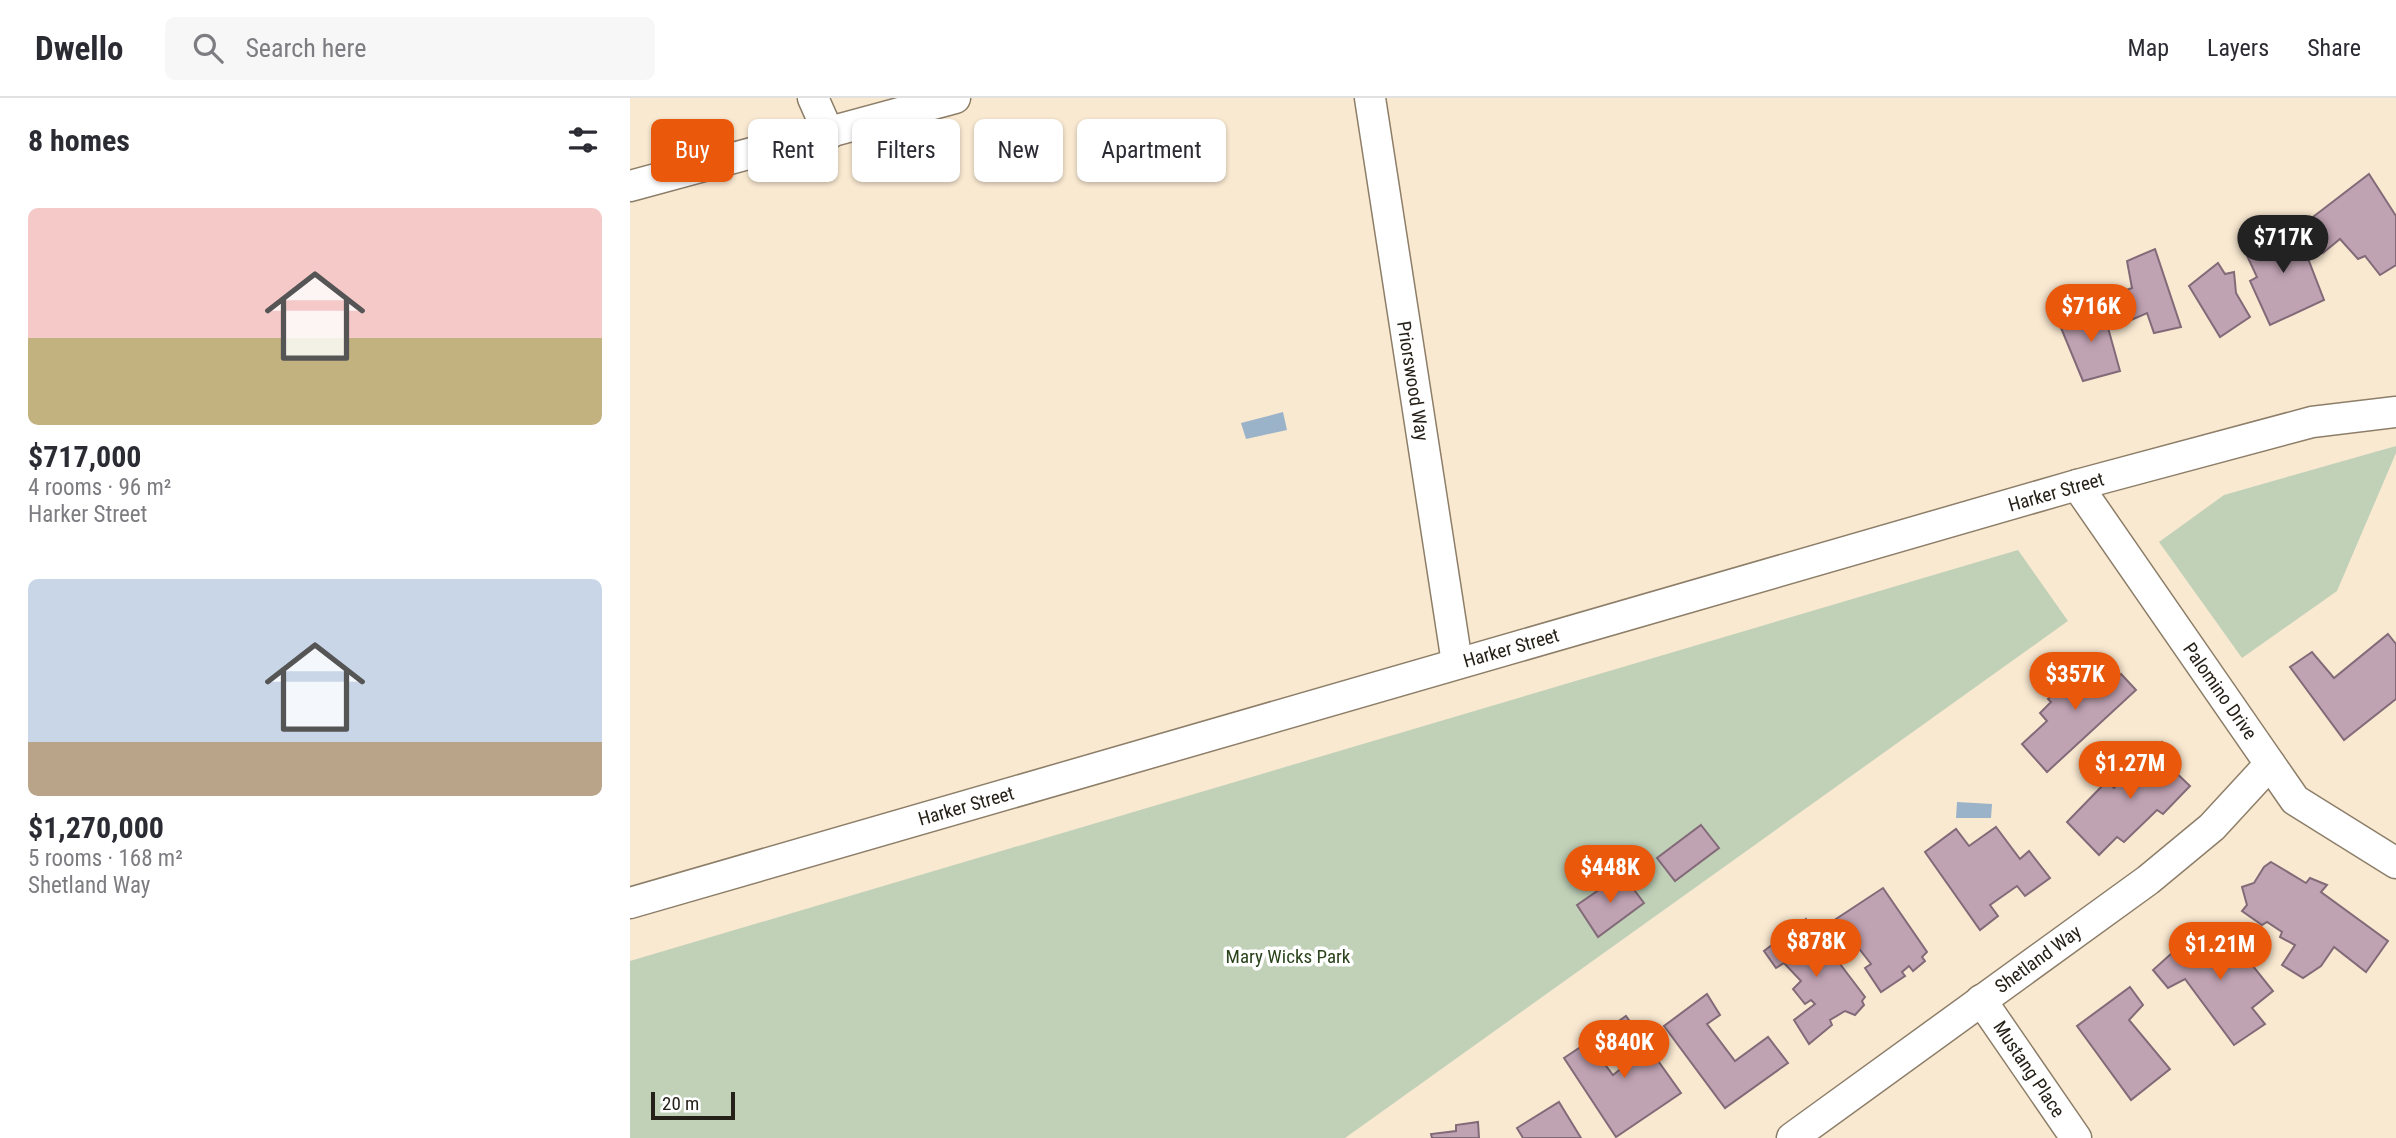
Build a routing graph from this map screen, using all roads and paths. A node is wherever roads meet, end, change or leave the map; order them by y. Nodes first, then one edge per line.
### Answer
1 (813, 98) edge
2 (954, 98) edge
3 (1370, 98) edge
4 (822, 119) edge
5 (838, 131) edge
6 (748, 155) edge
7 (630, 186) edge
8 (2396, 412) edge
9 (2077, 485) junction
10 (1457, 663) junction
11 (2270, 764) junction
12 (2396, 863) edge
13 (630, 903) edge
14 (1981, 1000) junction
15 (1792, 1138) edge
16 (2076, 1138) edge

1 - 4 street
2 - 5 street
3 - 10 street, Priorswood Way
6 - 7 street
8 - 9 street, Harker Street
9 - 10 street, Harker Street
9 - 11 street, Palomino Drive
10 - 13 street, Harker Street
11 - 12 street, Palomino Drive
11 - 14 street, Shetland Way
14 - 15 street, Shetland Way
14 - 16 street, Mustang Place

